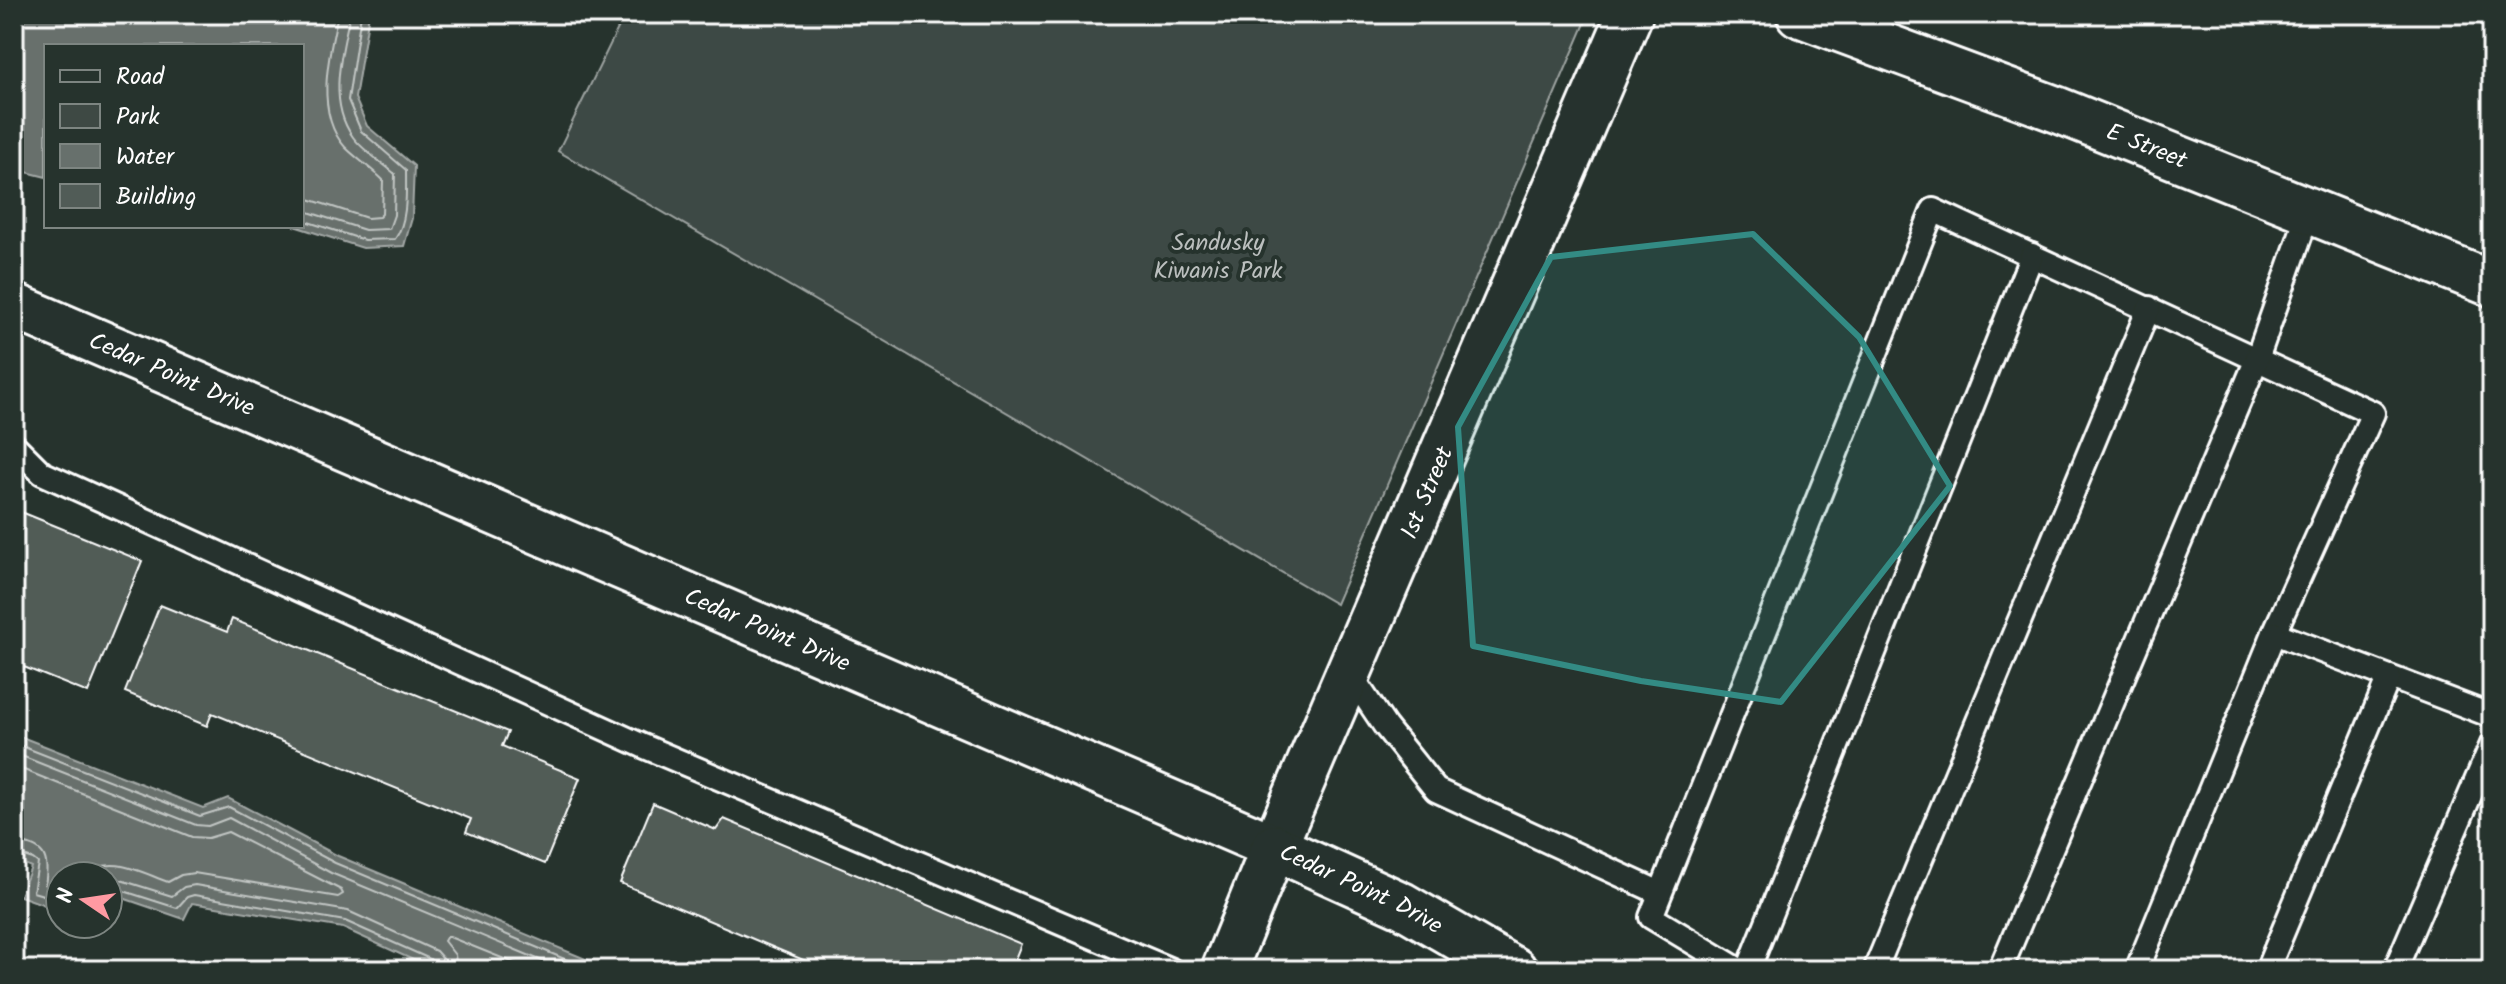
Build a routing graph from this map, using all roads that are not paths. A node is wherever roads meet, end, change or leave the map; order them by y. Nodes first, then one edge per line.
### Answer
1 (1630, 14) edge
2 (1799, 14) edge
3 (2309, 211) junction
4 (2032, 255) junction
5 (2492, 284) edge
6 (14, 306) edge
7 (2149, 308) junction
8 (2257, 359) junction
9 (14, 445) edge
10 (2274, 633) junction
11 (1350, 674) junction
12 (2389, 677) junction
13 (2492, 716) edge
14 (2492, 744) edge
15 (1274, 847) junction
16 (1660, 893) junction
17 (1171, 970) edge
18 (1224, 970) edge
19 (1514, 970) edge
20 (1739, 970) edge
21 (1748, 970) edge
22 (1875, 970) edge
23 (2000, 970) edge
24 (2137, 970) edge
25 (2267, 970) edge
26 (2395, 970) edge

1 - 11 main road, 1st Street
2 - 3 main road, E Street
3 - 5 main road, E Street
3 - 8 lane
4 - 7 lane
4 - 16 lane
4 - 21 lane
6 - 15 main road, Cedar Point Drive
7 - 8 lane
7 - 22 lane
8 - 10 lane
8 - 23 lane
9 - 17 lane
10 - 12 lane
10 - 24 lane
11 - 15 main road, 1st Street
11 - 16 lane
12 - 13 lane
12 - 25 lane
14 - 26 lane
15 - 18 main road, 1st Street
15 - 19 main road, Cedar Point Drive
16 - 20 lane

